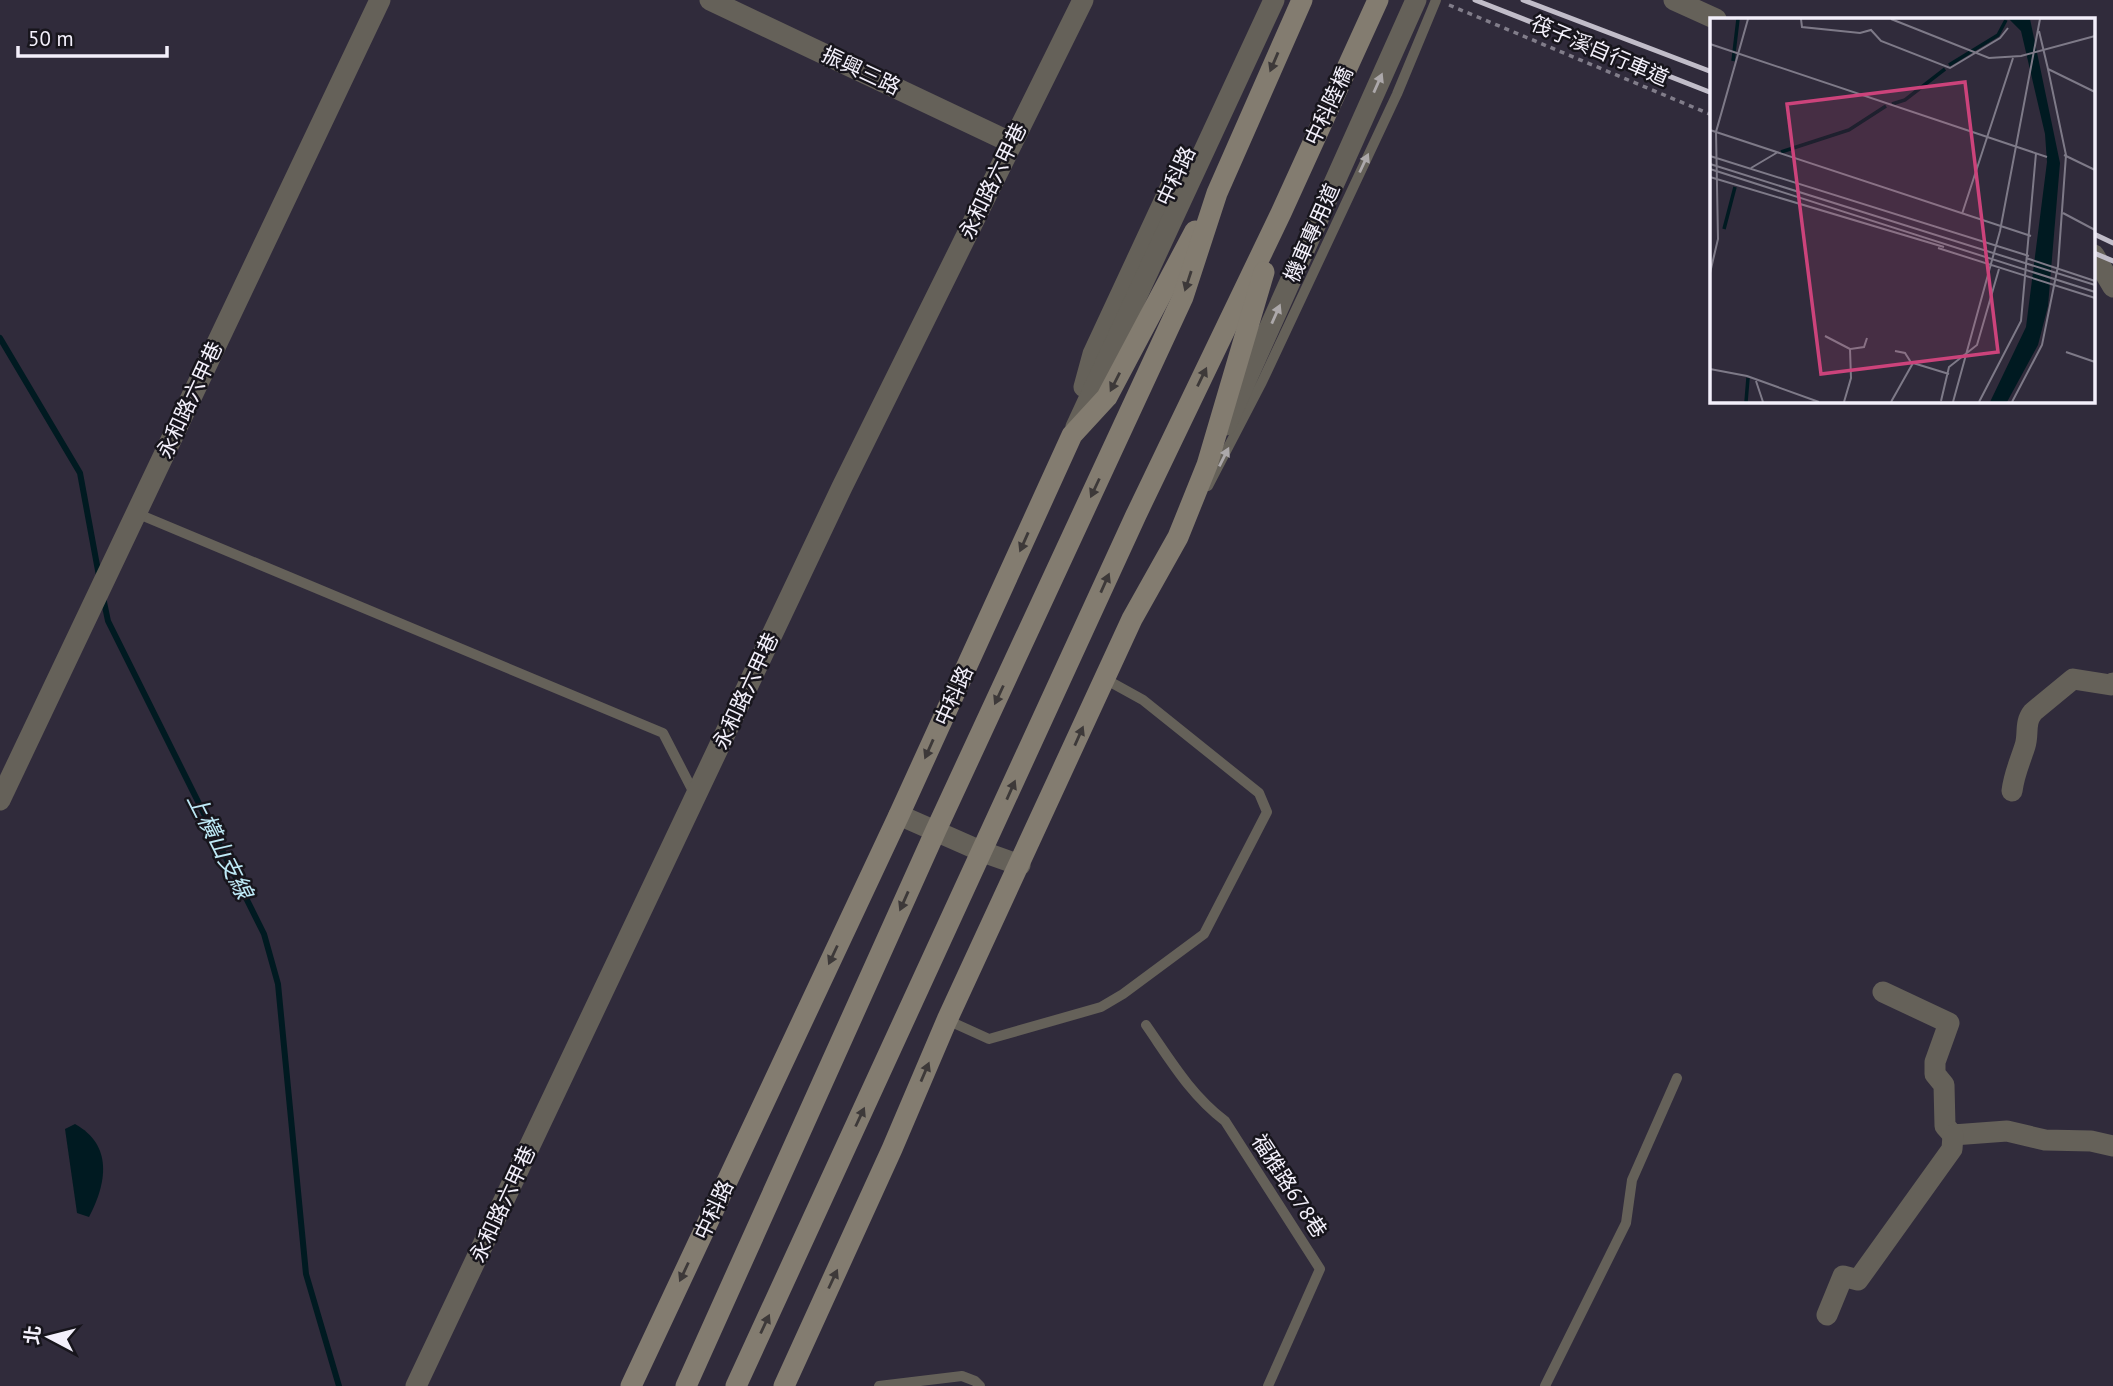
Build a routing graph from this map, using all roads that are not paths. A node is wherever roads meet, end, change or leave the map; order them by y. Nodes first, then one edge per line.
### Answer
1 (380, 0) edge
2 (710, 0) edge
3 (1083, 0) edge
4 (1259, 0) edge
5 (1273, 0) edge
6 (1302, 0) edge
7 (1378, 0) edge
8 (1416, 0) edge
9 (1437, 0) edge
10 (1675, 0) edge
11 (1714, 18) edge
12 (1012, 143) junction
13 (1217, 193) junction
14 (1281, 213) junction
15 (2096, 259) edge
16 (2113, 287) edge
17 (1072, 435) junction
18 (1207, 465) junction
19 (136, 513) junction
20 (1178, 537) junction
21 (1105, 679) junction
22 (2113, 683) edge
23 (2012, 791) dead end
24 (696, 797) junction
25 (0, 800) edge
26 (899, 816) junction
27 (936, 830) junction
28 (983, 852) junction
29 (1020, 865) junction
30 (1883, 992) dead end
31 (947, 1020) junction
32 (1146, 1025) dead end
33 (1677, 1078) dead end
34 (1953, 1135) junction
35 (2113, 1146) edge
36 (1827, 1315) dead end
37 (416, 1386) edge
38 (631, 1386) edge
39 (686, 1386) edge
40 (736, 1386) edge
41 (784, 1386) edge
42 (879, 1386) edge
43 (980, 1386) edge
44 (1268, 1386) edge
45 (1545, 1386) edge

1 - 19 street, 永和路六甲巷
2 - 12 street, 振興三路
3 - 12 street, 永和路六甲巷
4 - 17 street, 中科路
5 - 17 street
6 -> 13 street
7 - 14 street, 中科陸橋
18 -> 8 street, 機車專用道
20 -> 9 lane
10 - 11 street
12 - 24 street, 永和路六甲巷
13 -> 17 street
13 -> 27 street, 中科路
14 - 18 street
28 -> 14 street
15 - 16 street
17 -> 26 street, 中科路
18 - 20 street
19 - 24 lane
19 - 25 street, 永和路六甲巷
20 - 21 street
29 -> 21 street
21 - 31 lane
22 - 23 street
24 - 37 street, 永和路六甲巷
26 - 27 street
26 -> 38 street, 中科路
27 - 28 street
27 -> 39 street, 中科路
28 - 29 street
40 -> 28 street
29 - 31 street
30 - 34 street
41 -> 31 street
32 - 44 lane, 福雅路678巷
33 - 45 lane
34 - 35 street
34 - 36 street
42 - 43 lane

